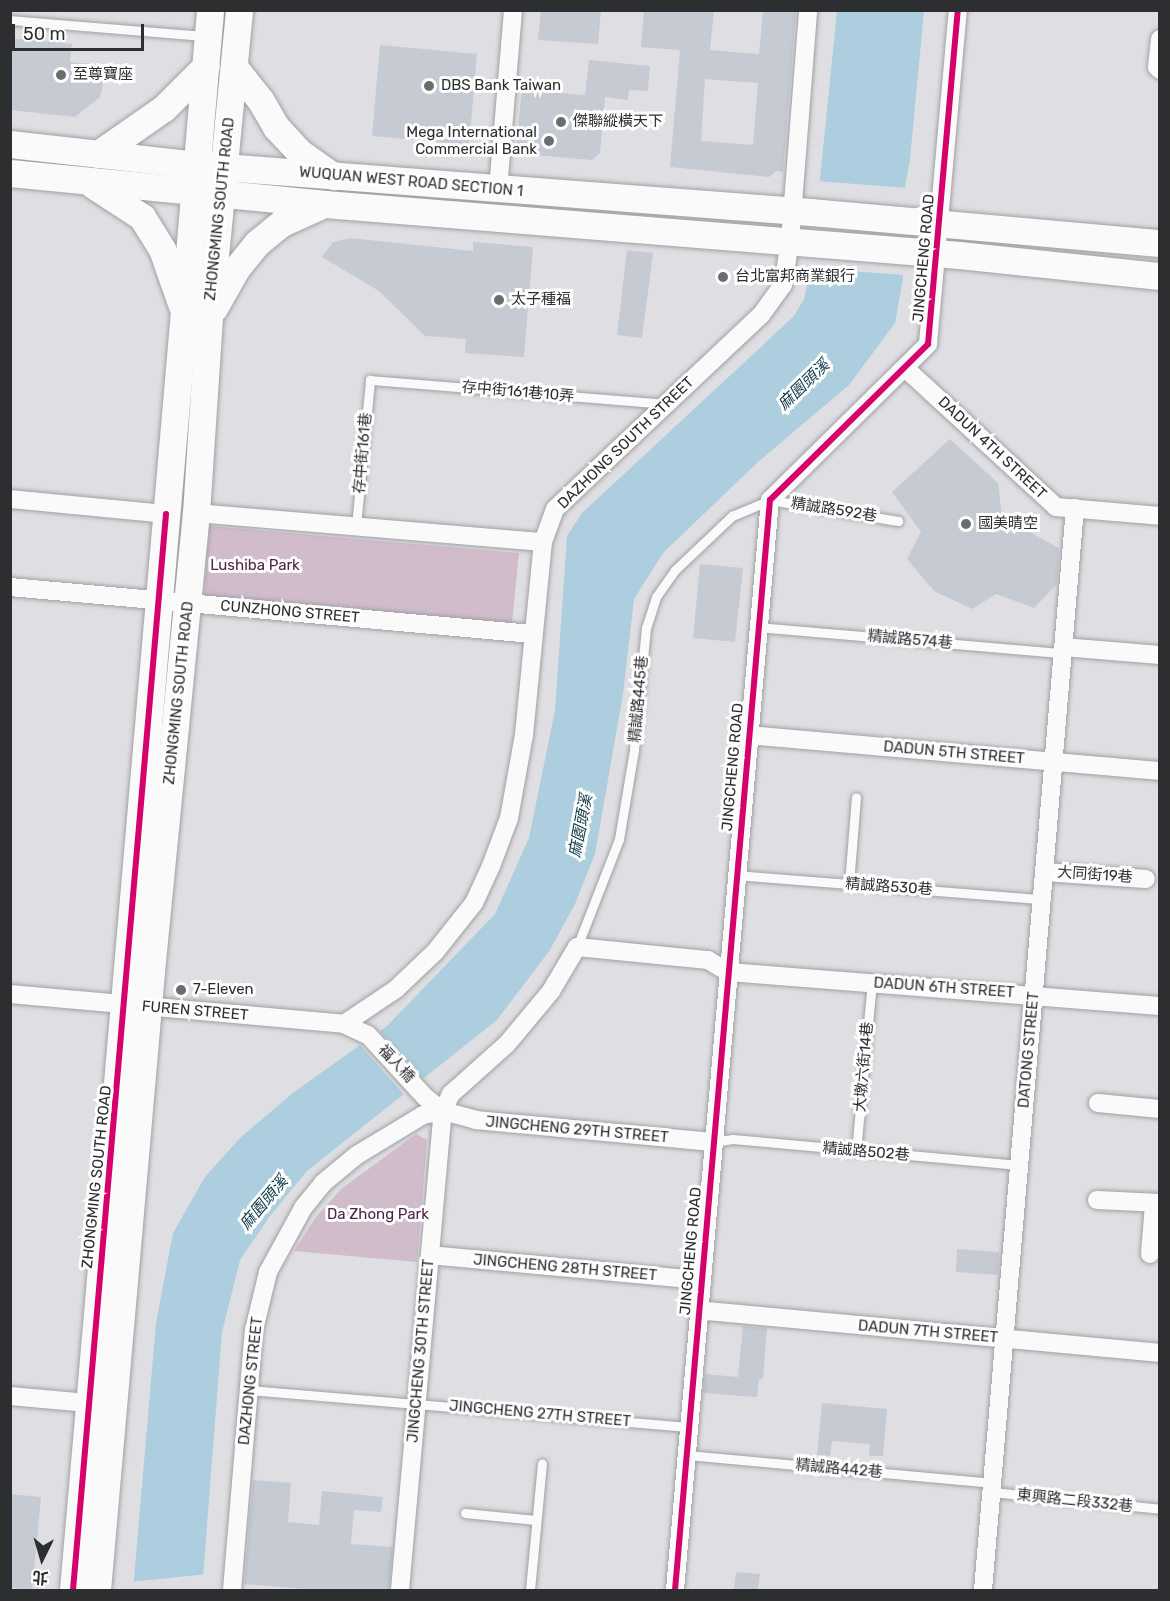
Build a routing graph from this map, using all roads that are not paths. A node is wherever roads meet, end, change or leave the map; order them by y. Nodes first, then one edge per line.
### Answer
1 (239, 10) edge
2 (513, 10) edge
3 (808, 10) edge
4 (958, 10) edge
5 (10, 20) edge
6 (209, 24) edge
7 (1160, 39) edge
8 (206, 66) junction
9 (234, 67) junction
10 (1158, 68) edge
11 (10, 144) edge
12 (98, 154) junction
13 (210, 165) junction
14 (10, 173) edge
15 (333, 176) junction
16 (89, 182) junction
17 (498, 189) junction
18 (195, 192) junction
19 (222, 194) junction
20 (325, 204) junction
21 (802, 212) junction
22 (926, 222) junction
23 (800, 242) junction
24 (1160, 243) edge
25 (937, 254) junction
26 (1160, 276) edge
27 (197, 316) junction
28 (905, 368) junction
29 (370, 380) joint
30 (666, 404) junction
31 (10, 499) edge
32 (770, 500) junction
33 (1075, 508) junction
34 (196, 513) junction
35 (166, 514) junction
36 (1160, 516) edge
37 (898, 520) dead end
38 (356, 526) junction
39 (543, 542) junction
40 (10, 588) edge
41 (160, 600) junction
42 (188, 603) junction
43 (757, 627) junction
44 (533, 634) junction
45 (1063, 650) junction
46 (1160, 655) edge
47 (748, 735) junction
48 (1054, 762) junction
49 (1160, 771) edge
50 (856, 797) dead end
51 (1044, 872) junction
52 (735, 875) junction
53 (1146, 879) dead end
54 (849, 884) junction
55 (1042, 899) junction
56 (577, 947) junction
57 (728, 972) junction
58 (872, 983) junction
59 (10, 994) edge
60 (1034, 995) junction
61 (137, 1005) junction
62 (1160, 1006) edge
63 (344, 1024) junction
64 (1098, 1103) dead end
65 (1160, 1109) edge
66 (443, 1111) junction
67 (712, 1142) junction
68 (856, 1151) junction
69 (1019, 1165) junction
70 (1097, 1200) dead end
71 (1157, 1204) edge
72 (1150, 1254) dead end
73 (430, 1255) junction
74 (700, 1280) junction
75 (697, 1311) junction
76 (1005, 1339) junction
77 (1160, 1353) edge
78 (249, 1390) junction
79 (10, 1396) edge
80 (416, 1404) junction
81 (101, 1405) junction
82 (688, 1427) junction
83 (686, 1455) junction
84 (542, 1464) dead end
85 (992, 1488) junction
86 (1160, 1509) edge
87 (465, 1513) dead end
88 (536, 1520) junction
89 (73, 1590) edge
90 (97, 1590) edge
91 (232, 1590) edge
92 (400, 1590) edge
93 (530, 1590) edge
94 (675, 1590) edge
95 (983, 1590) edge

1 - 9 main road, ZHONGMING SOUTH ROAD
2 - 17 street
3 - 21 street, DAZHONG SOUTH STREET
4 - 22 street, JINGCHENG ROAD
5 - 6 lane
6 - 8 main road, ZHONGMING SOUTH ROAD
7 - 10 street
8 - 12 main road
8 - 13 main road, ZHONGMING SOUTH ROAD
9 - 13 main road, ZHONGMING SOUTH ROAD
9 - 15 main road
11 - 12 main road, WUQUAN WEST ROAD SECTION 1
12 - 13 main road, WUQUAN WEST ROAD SECTION 1
13 - 15 main road, WUQUAN WEST ROAD SECTION 1
13 - 18 main road, ZHONGMING SOUTH ROAD
13 - 19 main road, ZHONGMING SOUTH ROAD
14 - 16 main road, WUQUAN WEST ROAD SECTION 1
15 - 17 main road, WUQUAN WEST ROAD SECTION 1
16 - 18 main road, WUQUAN WEST ROAD SECTION 1
16 - 27 main road
17 - 21 main road, WUQUAN WEST ROAD SECTION 1
18 - 19 main road, WUQUAN WEST ROAD SECTION 1
18 - 27 main road, ZHONGMING SOUTH ROAD
19 - 20 main road, WUQUAN WEST ROAD SECTION 1
19 - 27 main road, ZHONGMING SOUTH ROAD
20 - 23 main road, WUQUAN WEST ROAD SECTION 1
20 - 27 main road
21 - 22 main road, WUQUAN WEST ROAD SECTION 1
21 - 23 street, DAZHONG SOUTH STREET
22 - 24 main road, WUQUAN WEST ROAD SECTION 1
22 - 25 street, JINGCHENG ROAD
23 - 25 main road, WUQUAN WEST ROAD SECTION 1
23 - 30 street, DAZHONG SOUTH STREET
25 - 26 main road, WUQUAN WEST ROAD SECTION 1
25 - 28 street, JINGCHENG ROAD
27 - 34 main road, ZHONGMING SOUTH ROAD
27 - 35 main road, ZHONGMING SOUTH ROAD
28 - 32 street, JINGCHENG ROAD
28 - 33 street, DADUN 4TH STREET
29 - 30 lane, 存中街161巷10弄
29 - 38 lane, 存中街161巷
30 - 39 street, DAZHONG SOUTH STREET
31 - 35 street
32 - 37 lane, 精誠路592巷
32 - 43 street, JINGCHENG ROAD
32 - 56 lane, 精誠路445巷
33 - 36 street, DADUN 4TH STREET
33 - 45 street, DATONG STREET
34 - 38 street
34 - 42 main road, ZHONGMING SOUTH ROAD
35 - 41 main road, ZHONGMING SOUTH ROAD
38 - 39 street
39 - 44 street, DAZHONG SOUTH STREET
40 - 41 street, CUNZHONG STREET
41 - 42 street, CUNZHONG STREET
41 - 61 main road, ZHONGMING SOUTH ROAD
42 - 44 street, CUNZHONG STREET
42 - 61 main road, ZHONGMING SOUTH ROAD
43 - 45 lane, 精誠路574巷
43 - 47 street, JINGCHENG ROAD
44 - 63 street, DAZHONG SOUTH STREET
45 - 46 street
45 - 48 street, DATONG STREET
47 - 48 street, DADUN 5TH STREET
47 - 52 street, JINGCHENG ROAD
48 - 49 street, DADUN 5TH STREET
48 - 51 street, DATONG STREET
50 - 54 lane
51 - 53 street, 大同街19巷
51 - 55 street, DATONG STREET
52 - 54 lane, 精誠路530巷
52 - 57 street, JINGCHENG ROAD
54 - 55 lane, 精誠路530巷
55 - 60 street, DATONG STREET
56 - 57 street
56 - 66 street
57 - 58 street, DADUN 6TH STREET
57 - 67 street, JINGCHENG ROAD
58 - 60 street, DADUN 6TH STREET
58 - 68 lane, 大墩六街14巷
59 - 61 street, FUREN STREET
60 - 62 street, DADUN 6TH STREET
60 - 69 street, DATONG STREET
61 - 63 street, FUREN STREET
61 - 81 main road, ZHONGMING SOUTH ROAD
63 - 66 street, 福人橋
64 - 65 street
66 - 67 street, JINGCHENG 29TH STREET
66 - 73 street, JINGCHENG 30TH STREET
66 - 78 street, DAZHONG STREET
67 - 68 lane, 精誠路502巷
67 - 74 street, JINGCHENG ROAD
68 - 69 lane, 精誠路502巷
69 - 76 street, DATONG STREET
70 - 71 street
71 - 72 street
73 - 74 street, JINGCHENG 28TH STREET
73 - 80 street, JINGCHENG 30TH STREET
74 - 75 street, JINGCHENG ROAD
75 - 76 street, DADUN 7TH STREET
75 - 82 street, JINGCHENG ROAD
76 - 77 street, DADUN 7TH STREET
76 - 85 street, DATONG STREET
78 - 80 lane, JINGCHENG 27TH STREET
78 - 91 street, DAZHONG STREET
79 - 81 street
80 - 82 lane, JINGCHENG 27TH STREET
80 - 92 street, JINGCHENG 30TH STREET
81 - 89 main road, ZHONGMING SOUTH ROAD
81 - 90 main road, ZHONGMING SOUTH ROAD
82 - 83 street, JINGCHENG ROAD
83 - 85 lane, 精誠路442巷
83 - 94 street, JINGCHENG ROAD
84 - 88 lane
85 - 86 lane, 東興路二段332巷
85 - 95 street, DATONG STREET
87 - 88 lane
88 - 93 lane

